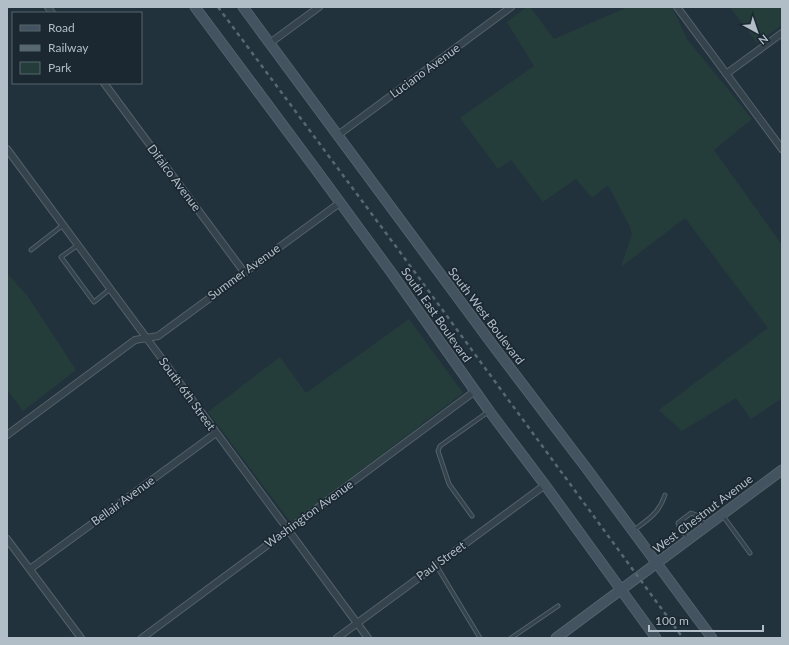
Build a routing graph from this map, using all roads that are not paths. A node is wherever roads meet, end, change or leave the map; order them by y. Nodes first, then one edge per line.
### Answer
1 (195, 7) edge
2 (243, 7) edge
3 (319, 7) edge
4 (511, 7) edge
5 (677, 7) edge
6 (782, 33) edge
7 (270, 43) junction
8 (726, 74) junction
9 (105, 84) edge
10 (338, 135) junction
11 (782, 149) edge
12 (7, 150) edge
13 (341, 202) junction
14 (63, 225) junction
15 (78, 245) junction
16 (31, 250) dead end
17 (244, 272) junction
18 (110, 289) junction
19 (147, 338) junction
20 (476, 391) junction
21 (490, 411) junction
22 (216, 433) junction
23 (7, 435) edge
24 (782, 470) edge
25 (545, 485) junction
26 (665, 495) dead end
27 (722, 515) junction
28 (472, 516) dead end
29 (706, 526) junction
30 (288, 529) junction
31 (633, 531) junction
32 (7, 538) edge
33 (689, 539) junction
34 (750, 553) dead end
35 (657, 563) junction
36 (436, 565) junction
37 (30, 569) junction
38 (622, 589) junction
39 (558, 606) dead end
40 (357, 623) junction
41 (81, 638) edge
42 (142, 638) edge
43 (337, 638) edge
44 (368, 638) edge
45 (480, 638) edge
46 (511, 638) edge
47 (556, 638) edge
48 (656, 638) edge
49 (712, 638) edge

1 - 13 main road, South East Boulevard
2 - 7 main road, South West Boulevard
3 - 7 street
4 - 10 street, Luciano Avenue
5 - 8 street
6 - 8 street
7 - 10 main road, South West Boulevard
8 - 11 street
9 - 17 street, Difalco Avenue
10 - 31 main road, South West Boulevard
12 - 14 street, South 6th Street
13 - 17 street, Summer Avenue
13 - 20 main road, South East Boulevard
14 - 15 street, South 6th Street
14 - 16 lane
15 - 18 street, South 6th Street
15 - 18 lane
17 - 19 street, Summer Avenue
18 - 19 street, South 6th Street
19 - 22 street, South 6th Street
19 - 23 street, Summer Avenue
20 - 21 main road, South East Boulevard
20 - 30 street, Washington Avenue
21 - 25 main road, South East Boulevard
21 - 28 lane
22 - 30 street, South 6th Street
22 - 37 street, Bellair Avenue
24 - 27 main road, West Chestnut Avenue
25 - 36 street, Paul Street
25 - 38 main road, South East Boulevard
26 - 31 lane
27 - 29 main road, West Chestnut Avenue
27 - 34 lane
29 - 33 main road, West Chestnut Avenue
29 - 33 lane
30 - 40 street, South 6th Street
30 - 42 street, Washington Avenue
31 - 35 main road, South West Boulevard
32 - 37 street
33 - 35 main road, West Chestnut Avenue
35 - 38 main road, West Chestnut Avenue
35 - 49 main road, South West Boulevard
36 - 40 street, Paul Street
36 - 45 lane
37 - 41 street
38 - 47 main road, West Chestnut Avenue
38 - 48 main road, South East Boulevard
39 - 46 lane
40 - 43 street, Paul Street
40 - 44 street, South 6th Street

